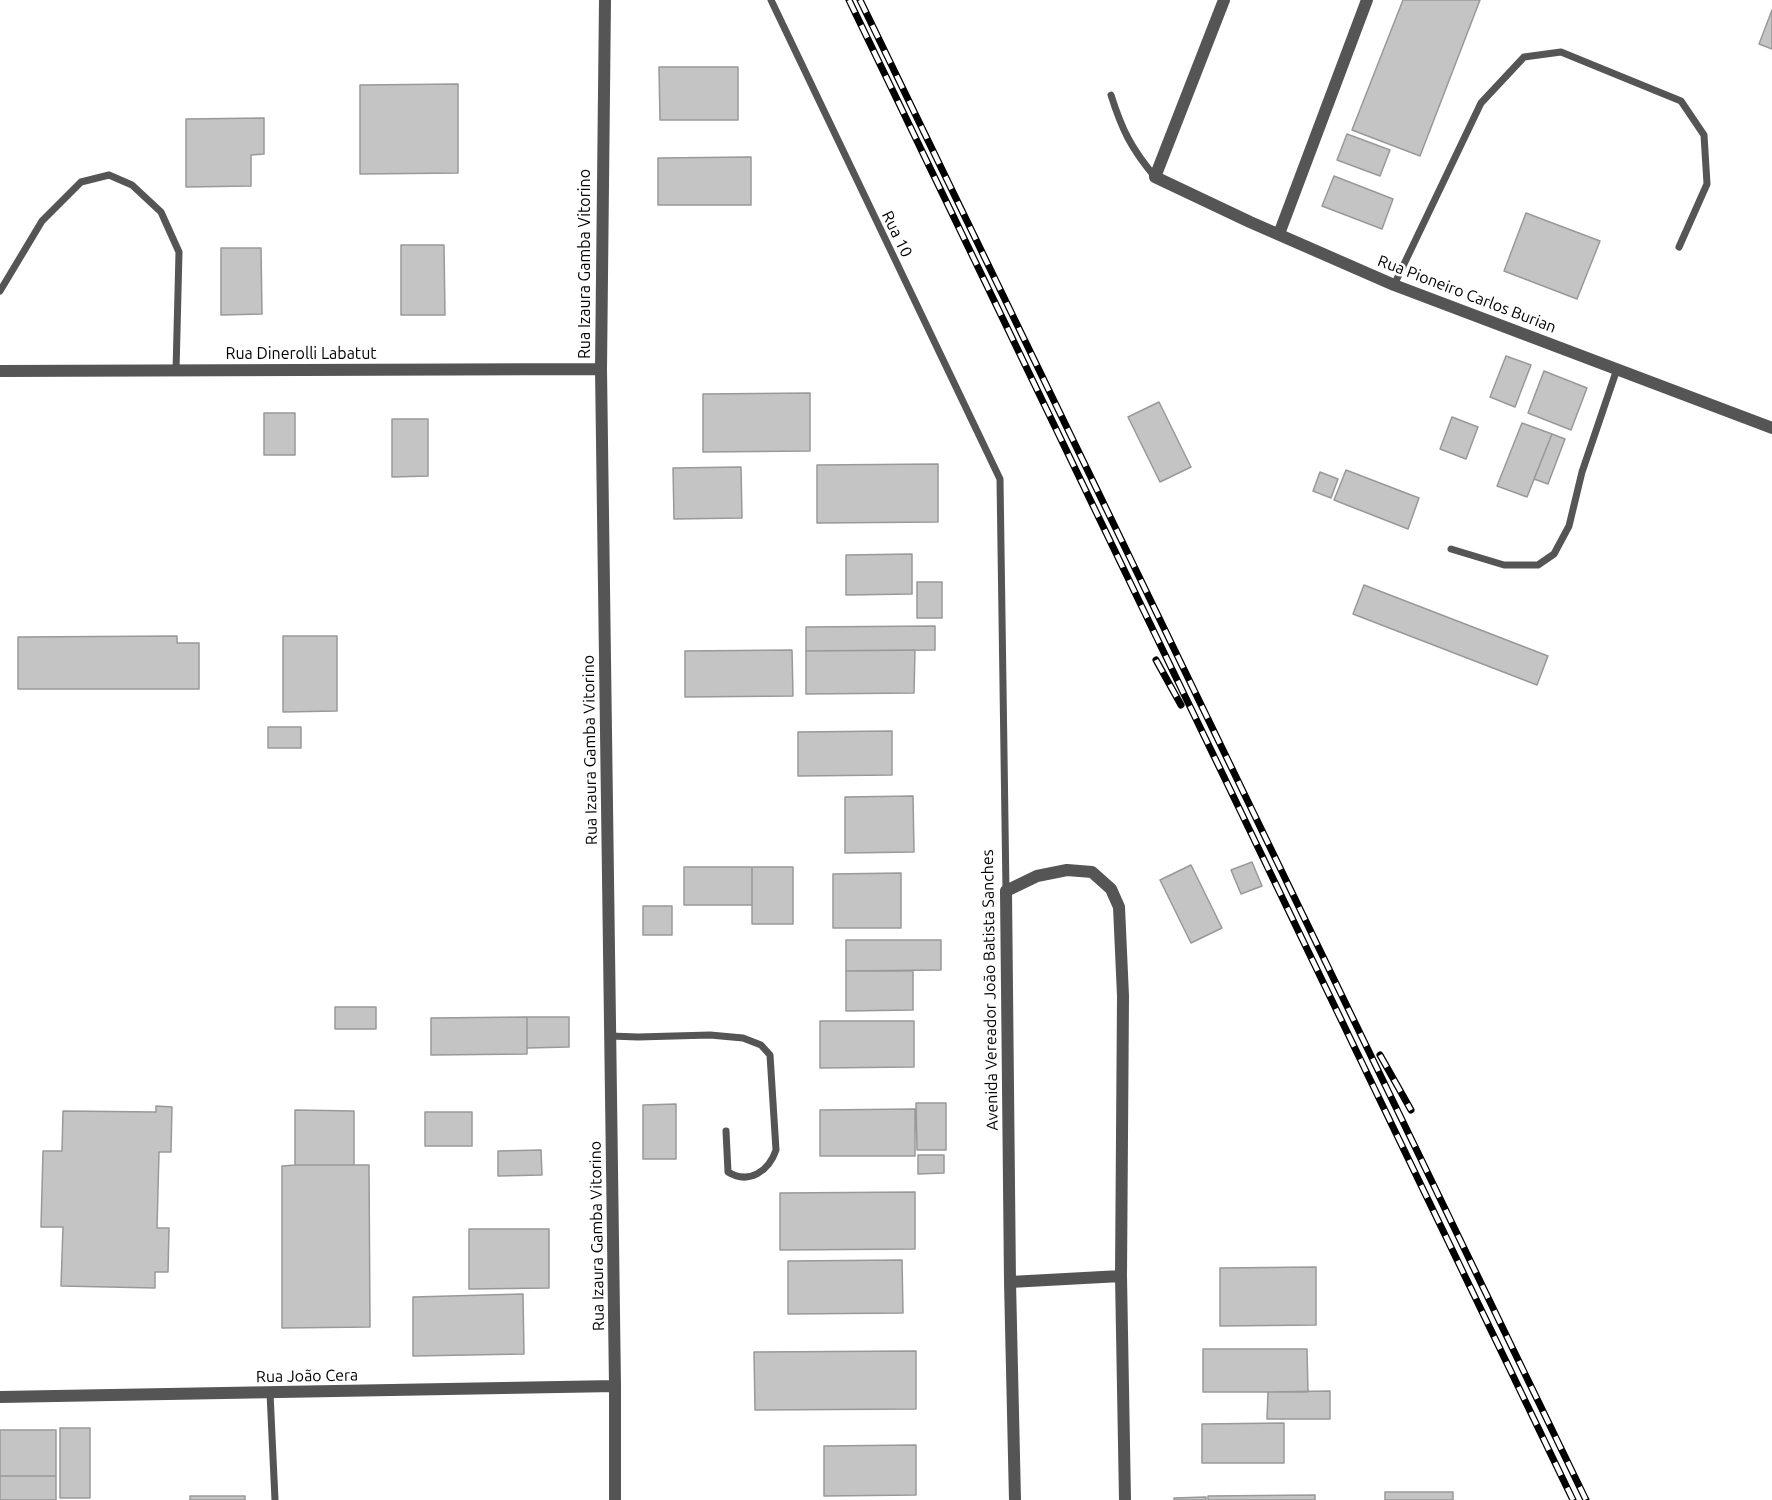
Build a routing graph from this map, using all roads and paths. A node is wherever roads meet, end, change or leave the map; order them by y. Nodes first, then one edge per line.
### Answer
1 (605, 0) edge
2 (771, 0) edge
3 (1224, 0) edge
4 (1367, 0) edge
5 (1111, 95) dead end
6 (1155, 177) junction
7 (1279, 234) junction
8 (1679, 247) dead end
9 (1394, 285) junction
10 (0, 291) edge
11 (601, 369) junction
12 (1617, 369) junction
13 (0, 371) edge
14 (176, 371) junction
15 (1772, 428) edge
16 (1000, 479) joint
17 (1451, 549) dead end
18 (1006, 891) junction
19 (610, 1036) junction
20 (726, 1131) dead end
21 (1121, 1276) junction
22 (1010, 1282) junction
23 (615, 1386) junction
24 (270, 1393) junction
25 (0, 1398) edge
26 (275, 1500) edge
27 (615, 1500) edge
28 (1015, 1500) edge
29 (1125, 1500) edge

1 - 11 street, Rua Izaura Gamba Vitorino
2 - 16 lane, Rua 10
3 - 6 street
4 - 7 street
5 - 6 lane
6 - 7 street, Rua Pioneiro Carlos Burian
7 - 9 street, Rua Pioneiro Carlos Burian
8 - 9 lane
9 - 12 street, Rua Pioneiro Carlos Burian
10 - 14 lane
11 - 14 street, Rua Dinerolli Labatut
11 - 19 street, Rua Izaura Gamba Vitorino
12 - 15 street, Rua Pioneiro Carlos Burian
12 - 17 lane
13 - 14 street, Rua Dinerolli Labatut
16 - 18 lane, Avenida Vereador João Batista Sanches
18 - 21 street
18 - 22 street, Avenida Vereador João Batista Sanches
19 - 20 lane
19 - 23 street, Rua Izaura Gamba Vitorino
21 - 22 street
21 - 29 street
22 - 28 street, Avenida Vereador João Batista Sanches
23 - 24 street, Rua João Cera
23 - 27 street, Rua Izaura Gamba Vitorino
24 - 25 street, Rua João Cera
24 - 26 lane

